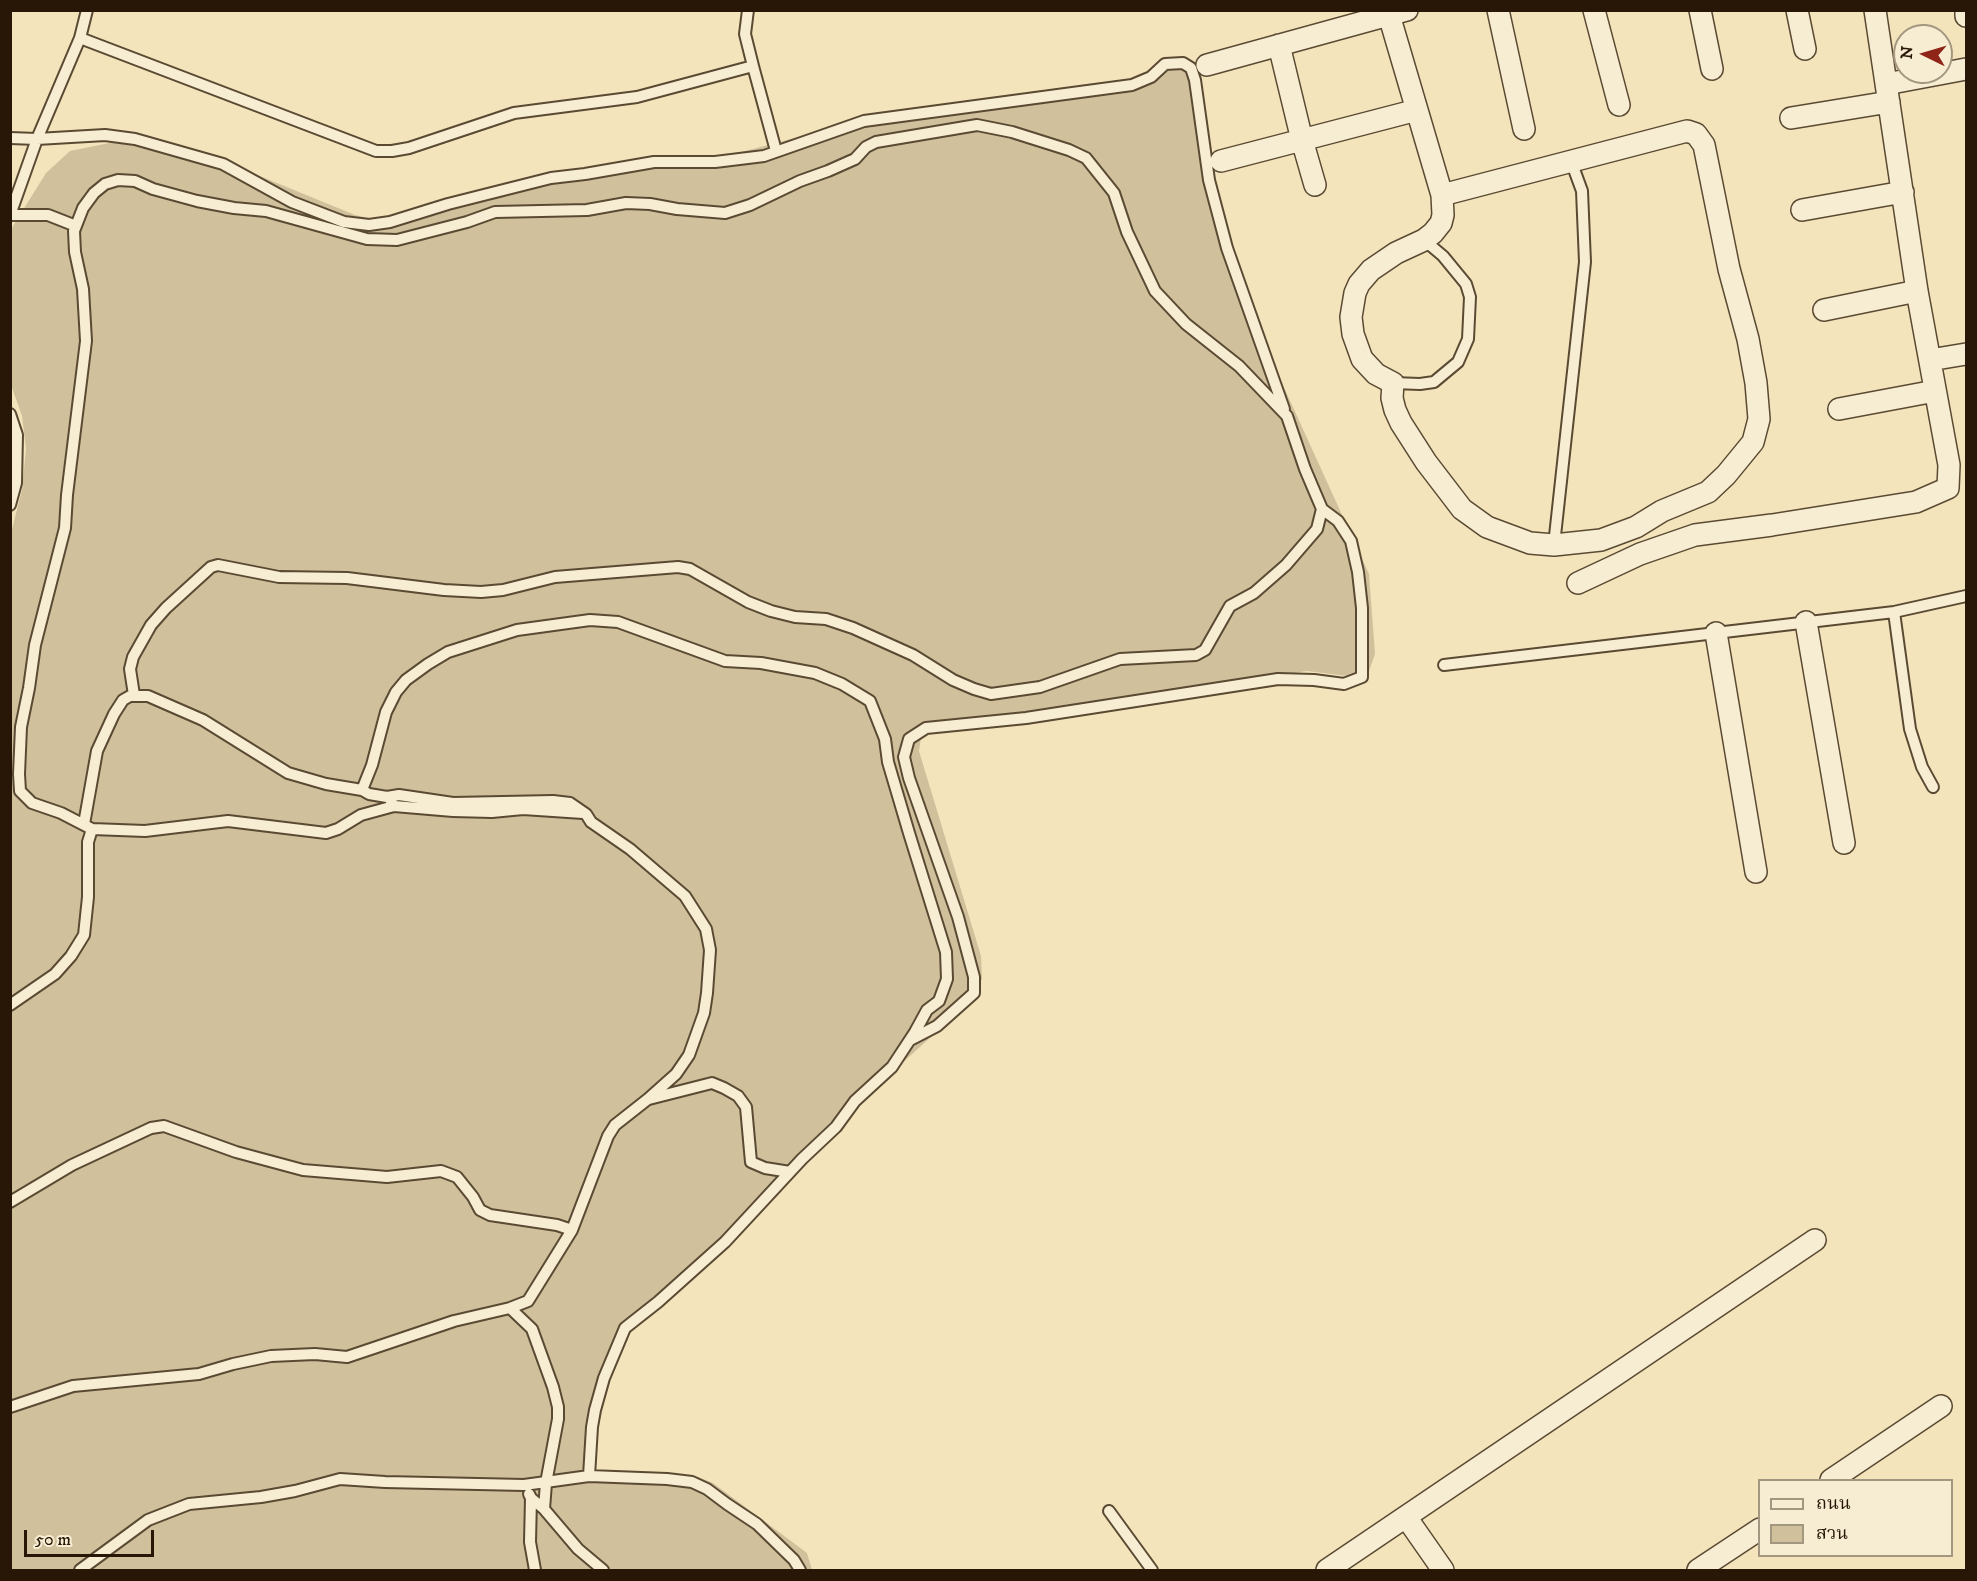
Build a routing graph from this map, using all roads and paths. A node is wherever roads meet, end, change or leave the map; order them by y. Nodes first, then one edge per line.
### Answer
1 (87, 10) edge
2 (748, 10) edge
3 (1498, 10) edge
4 (1594, 10) edge
5 (1700, 10) edge
6 (1797, 10) edge
7 (1875, 10) edge
8 (1966, 10) edge
9 (1398, 13) edge
10 (1966, 16) edge
11 (81, 38) junction
12 (1279, 45) junction
13 (1805, 49) dead end
14 (1207, 65) dead end
15 (753, 66) junction
16 (1712, 69) dead end
17 (1966, 69) edge
18 (1887, 93) junction
19 (1619, 105) dead end
20 (1417, 110) junction
21 (1791, 118) dead end
22 (1524, 129) dead end
23 (10, 138) edge
24 (37, 139) junction
25 (1302, 140) junction
26 (776, 151) junction
27 (1221, 161) dead end
28 (1571, 161) junction
29 (1315, 185) dead end
30 (1904, 192) junction
31 (1442, 195) junction
32 (1802, 210) dead end
33 (11, 215) edge
34 (76, 226) junction
35 (1424, 240) junction
36 (1917, 291) junction
37 (1824, 310) dead end
38 (1966, 354) edge
39 (1929, 360) junction
40 (1393, 383) junction
41 (1935, 391) junction
42 (1839, 409) dead end
43 (10, 414) edge
44 (1286, 416) junction
45 (10, 505) edge
46 (1322, 509) junction
47 (1554, 545) junction
48 (1578, 583) dead end
49 (1966, 596) edge
50 (1894, 612) junction
51 (1806, 622) junction
52 (1716, 633) junction
53 (1444, 665) dead end
54 (134, 695) junction
55 (1933, 787) dead end
56 (362, 790) junction
57 (15, 794) edge
58 (391, 801) junction
59 (88, 826) junction
60 (1844, 843) dead end
61 (1756, 872) dead end
62 (10, 1005) edge
63 (909, 1041) junction
64 (648, 1100) junction
65 (790, 1172) junction
66 (10, 1202) edge
67 (572, 1230) junction
68 (1815, 1240) dead end
69 (510, 1308) junction
70 (1941, 1406) dead end
71 (10, 1407) edge
72 (589, 1476) junction
73 (1832, 1479) edge
74 (546, 1483) junction
75 (524, 1485) junction
76 (531, 1498) junction
77 (544, 1509) junction
78 (1109, 1511) dead end
79 (1406, 1517) junction
80 (1758, 1530) edge
81 (80, 1570) edge
82 (535, 1570) edge
83 (603, 1570) edge
84 (800, 1570) edge
85 (1152, 1570) edge
86 (1327, 1570) edge
87 (1443, 1570) edge
88 (1698, 1570) edge

1 - 11 lane
2 - 15 lane
3 - 22 street
4 - 19 street
5 - 16 street
6 - 13 street
7 - 18 street
8 - 10 street
9 - 12 street
9 - 20 street
11 - 15 lane
11 - 24 lane
12 - 14 street
12 - 25 street
15 - 26 lane
17 - 18 street
18 - 21 street
18 - 30 street
20 - 25 street
20 - 31 street
23 - 24 lane
24 - 26 lane
24 - 33 lane
25 - 27 street
25 - 29 street
26 - 44 lane
28 - 31 street
28 - 47 lane
28 - 47 street
30 - 32 street
30 - 36 street
31 - 35 street
33 - 34 lane
34 - 44 lane
34 - 57 lane
35 - 40 street
35 - 40 lane
36 - 37 street
36 - 39 street
38 - 39 street
39 - 41 street
40 - 47 street
41 - 42 street
41 - 48 street
43 - 45 lane
44 - 46 lane
46 - 54 lane
46 - 63 lane
49 - 50 lane
50 - 51 lane
50 - 55 lane
51 - 52 lane
51 - 60 street
52 - 53 lane
52 - 61 street
54 - 56 lane
54 - 59 lane
56 - 58 lane
56 - 63 lane
57 - 59 lane
58 - 59 lane
58 - 64 lane
59 - 62 lane
63 - 65 lane
64 - 65 lane
64 - 67 lane
65 - 72 lane
66 - 67 lane
67 - 69 lane
68 - 79 street
69 - 71 lane
69 - 74 lane
70 - 73 street
72 - 74 lane
72 - 84 lane
74 - 75 lane
74 - 77 lane
75 - 76 lane
75 - 81 lane
76 - 77 lane
76 - 82 lane
77 - 83 lane
78 - 85 lane
79 - 86 street
79 - 87 street
80 - 88 street

